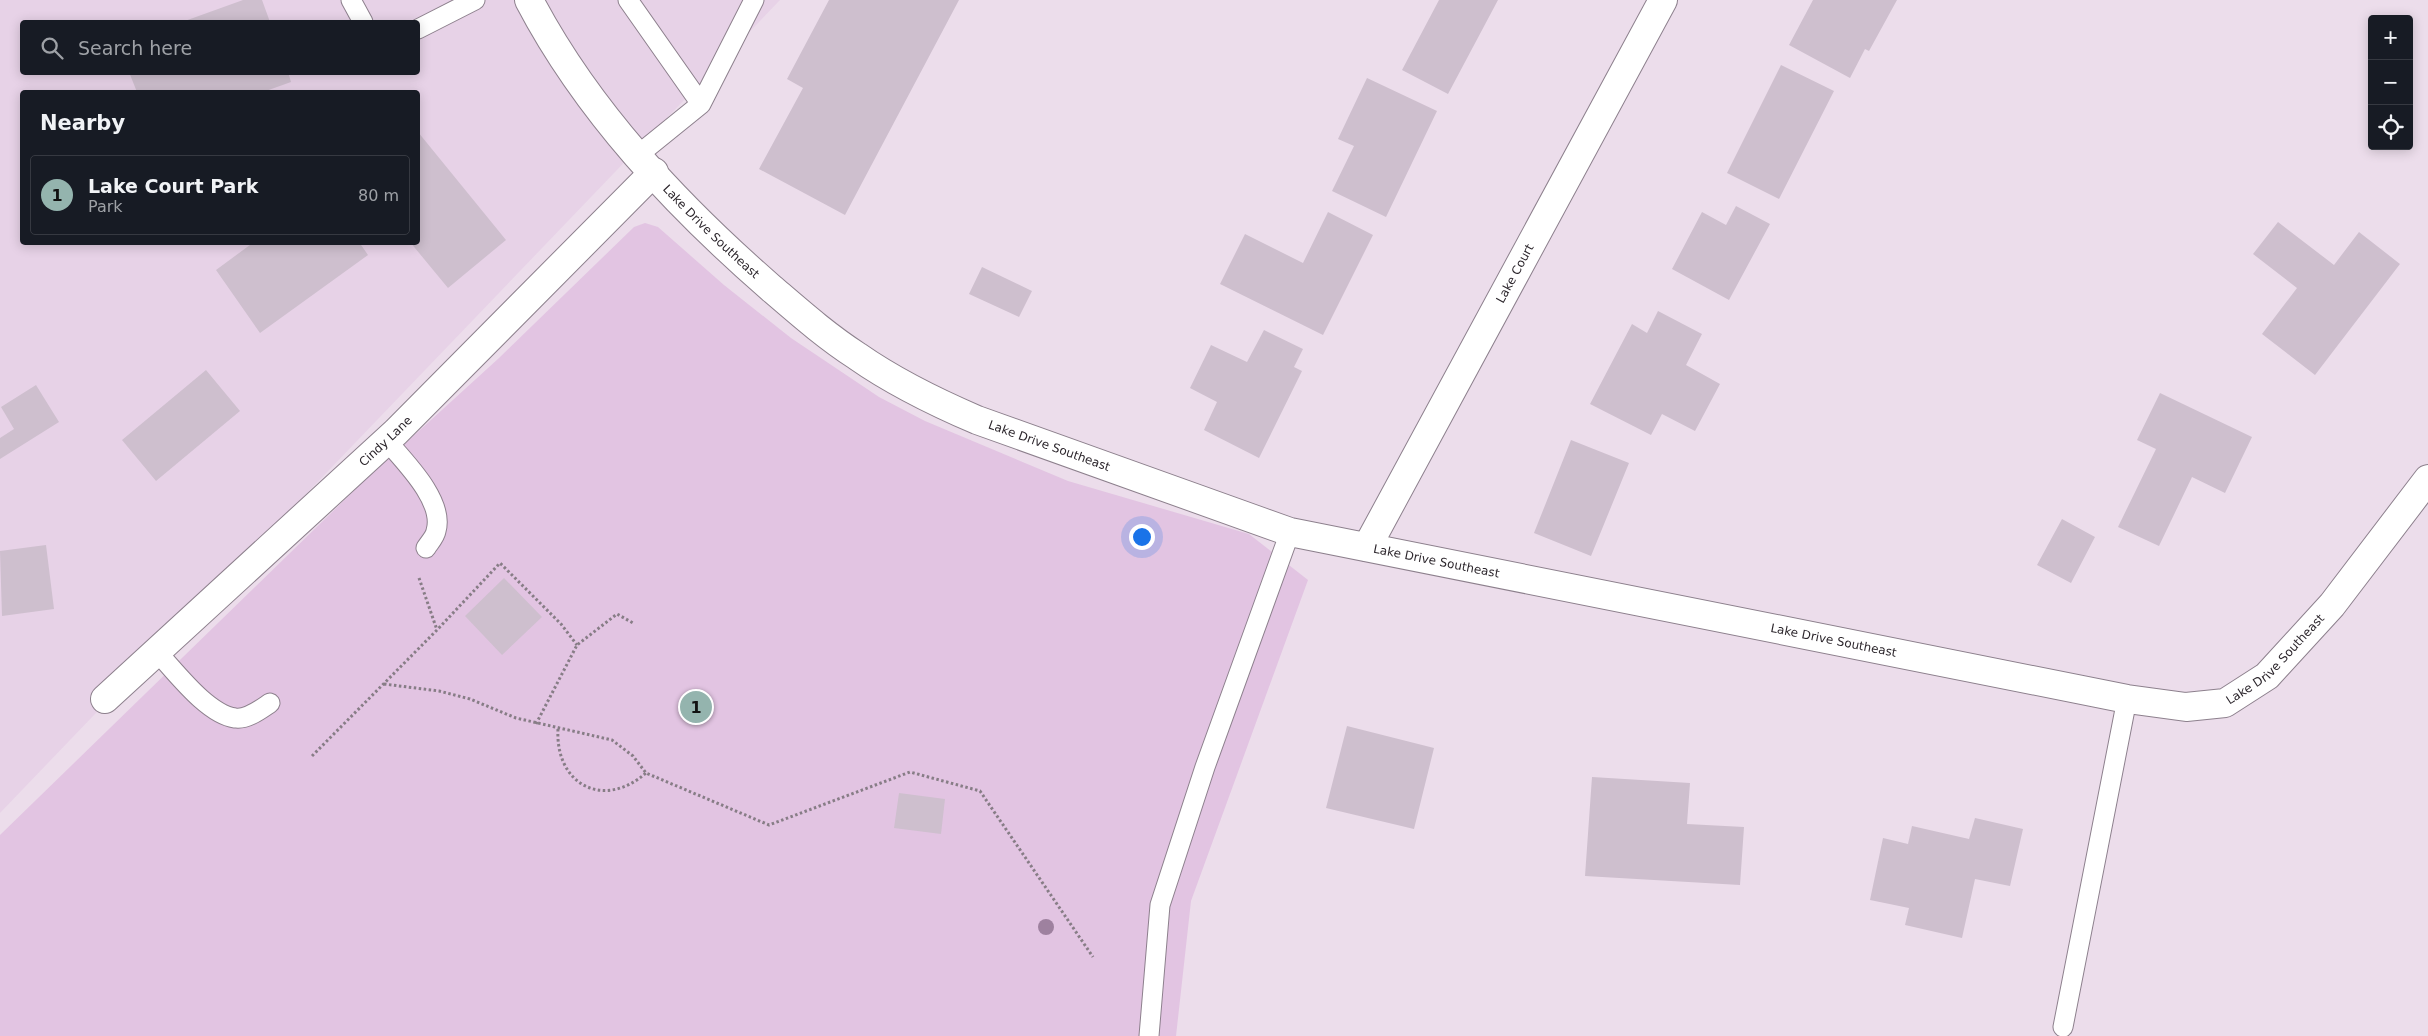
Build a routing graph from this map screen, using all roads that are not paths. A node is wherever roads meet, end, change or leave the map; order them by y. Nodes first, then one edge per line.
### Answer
1 (351, 0) edge
2 (476, 0) edge
3 (529, 0) edge
4 (628, 0) edge
5 (754, 0) edge
6 (1663, 0) edge
7 (362, 20) edge
8 (420, 28) edge
9 (701, 104) junction
10 (646, 164) junction
11 (386, 440) junction
12 (2428, 479) edge
13 (1290, 532) junction
14 (426, 548) dead end
15 (1367, 548) junction
16 (157, 652) junction
17 (105, 698) dead end
18 (2127, 699) junction
19 (270, 703) dead end
20 (2062, 1027) dead end
21 (1149, 1036) edge

1 - 7 lane
2 - 8 lane
3 - 10 street, Lake Drive Southeast
4 - 9 lane
5 - 9 lane
6 - 15 street, Lake Court
9 - 10 lane
10 - 11 street, Cindy Lane
10 - 13 street, Lake Drive Southeast
11 - 14 lane
11 - 16 street, Cindy Lane
12 - 18 street, Lake Drive Southeast
13 - 15 street, Lake Drive Southeast
13 - 21 lane
15 - 18 street, Lake Drive Southeast
16 - 17 street, Cindy Lane
16 - 19 lane
18 - 20 lane

